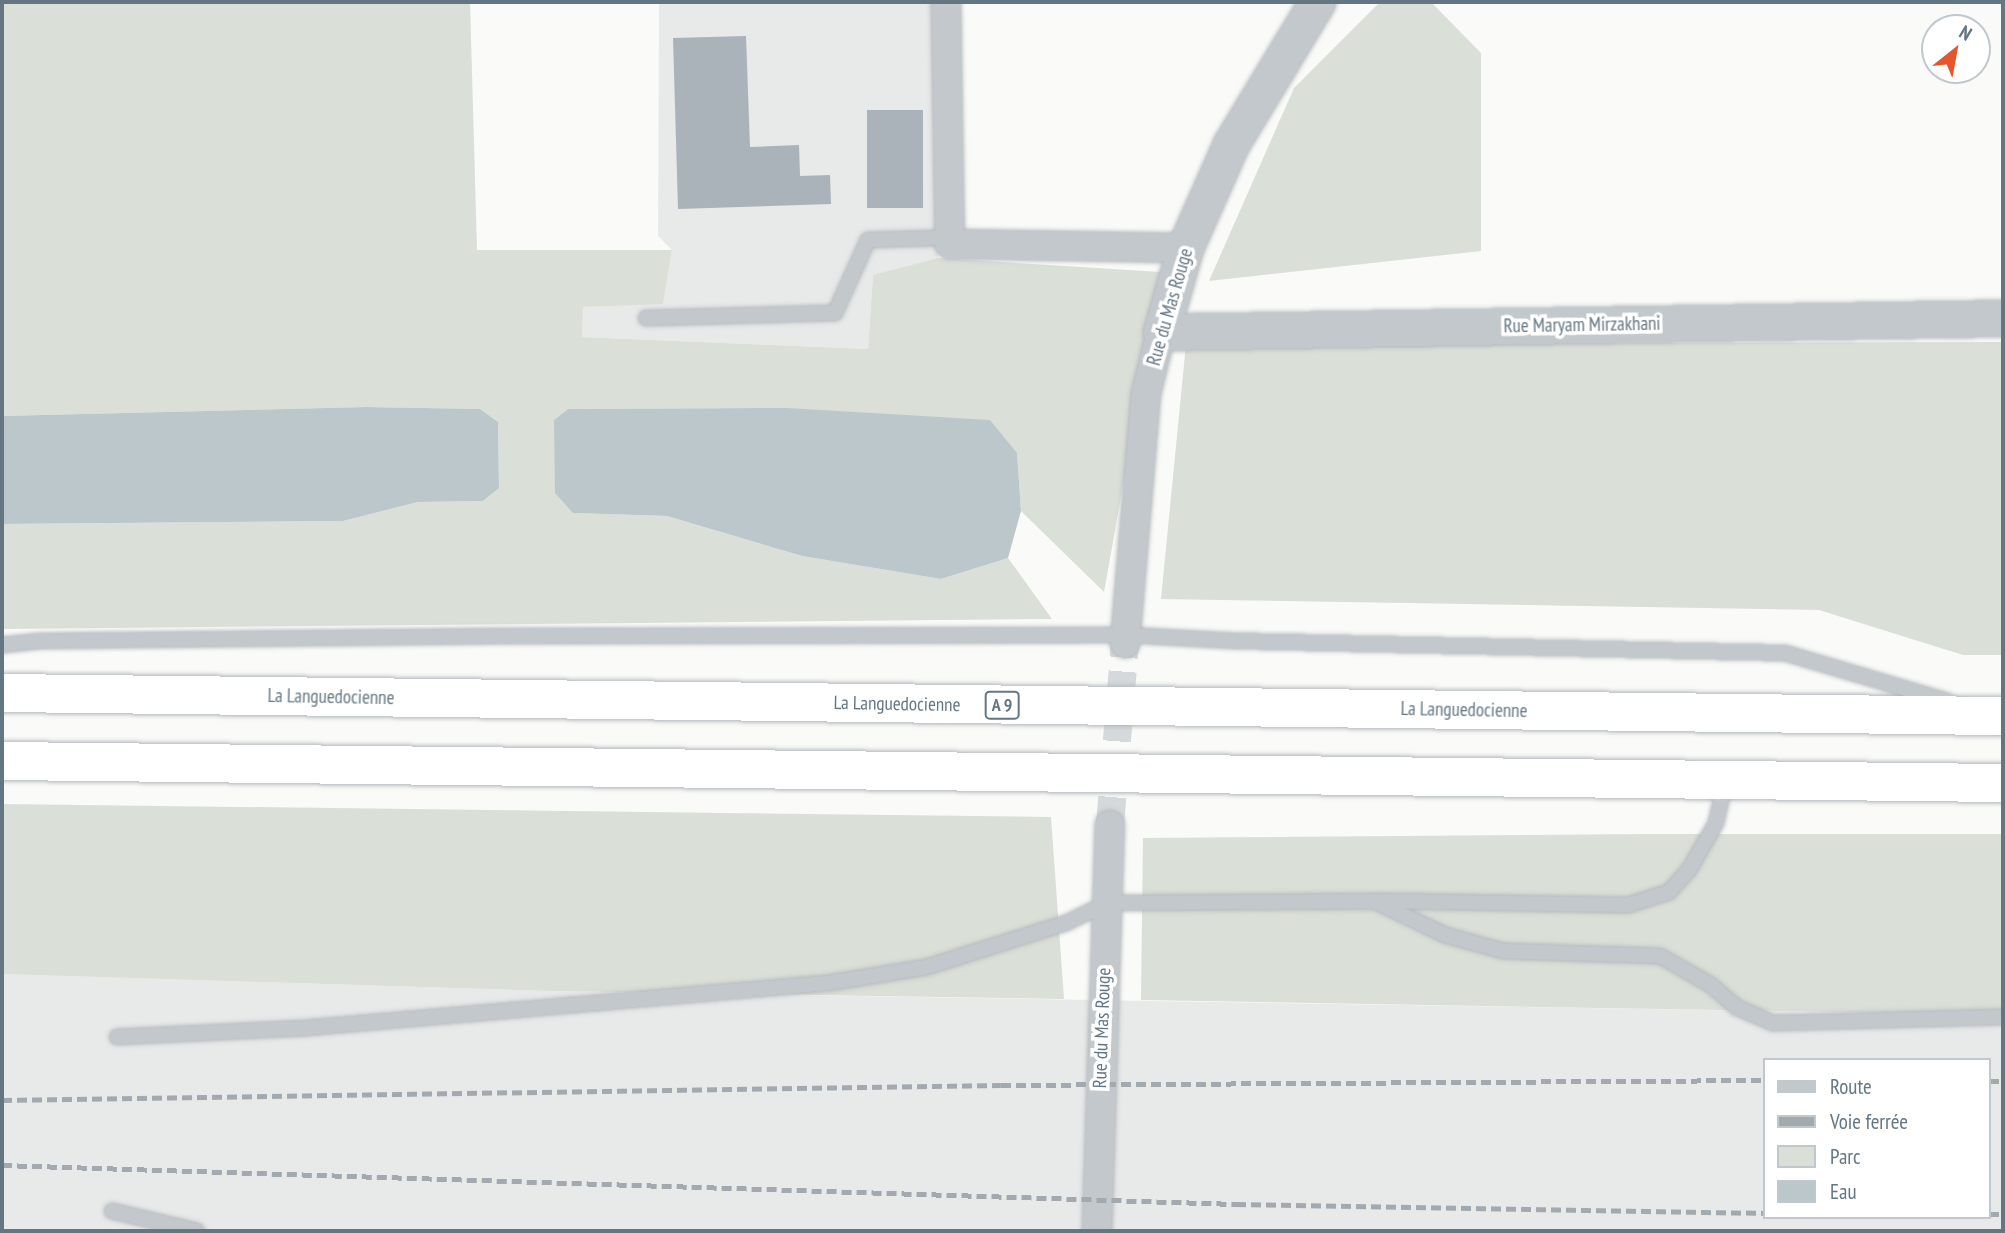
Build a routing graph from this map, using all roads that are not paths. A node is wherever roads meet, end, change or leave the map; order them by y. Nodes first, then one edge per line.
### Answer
1 (946, 2) edge
2 (1317, 2) edge
3 (950, 244) junction
4 (1185, 248) junction
5 (2003, 317) edge
6 (646, 318) dead end
7 (1161, 332) junction
8 (1126, 639) junction
9 (2, 645) edge
10 (2, 693) edge
11 (2001, 716) edge
12 (2, 761) edge
13 (1725, 780) junction
14 (2003, 783) edge
15 (1110, 825) tunnel mouth
16 (1374, 901) junction
17 (1107, 903) junction
18 (2003, 1017) edge
19 (117, 1037) dead end
20 (112, 1211) dead end
21 (197, 1231) edge
22 (1097, 1231) edge

1 - 3 street
2 - 4 street, Rue du Mas Rouge
3 - 4 street
3 - 6 lane
4 - 7 street, Rue du Mas Rouge
5 - 7 street, Rue Maryam Mirzakhani
7 - 8 street, Rue du Mas Rouge
8 - 9 lane
8 - 11 lane
10 - 11 highway, La Languedocienne / A 9
12 - 13 highway
13 - 14 highway
13 - 16 lane
15 - 17 street, Rue du Mas Rouge
16 - 17 lane
16 - 18 lane
17 - 19 lane
17 - 22 street, Rue du Mas Rouge
20 - 21 lane

